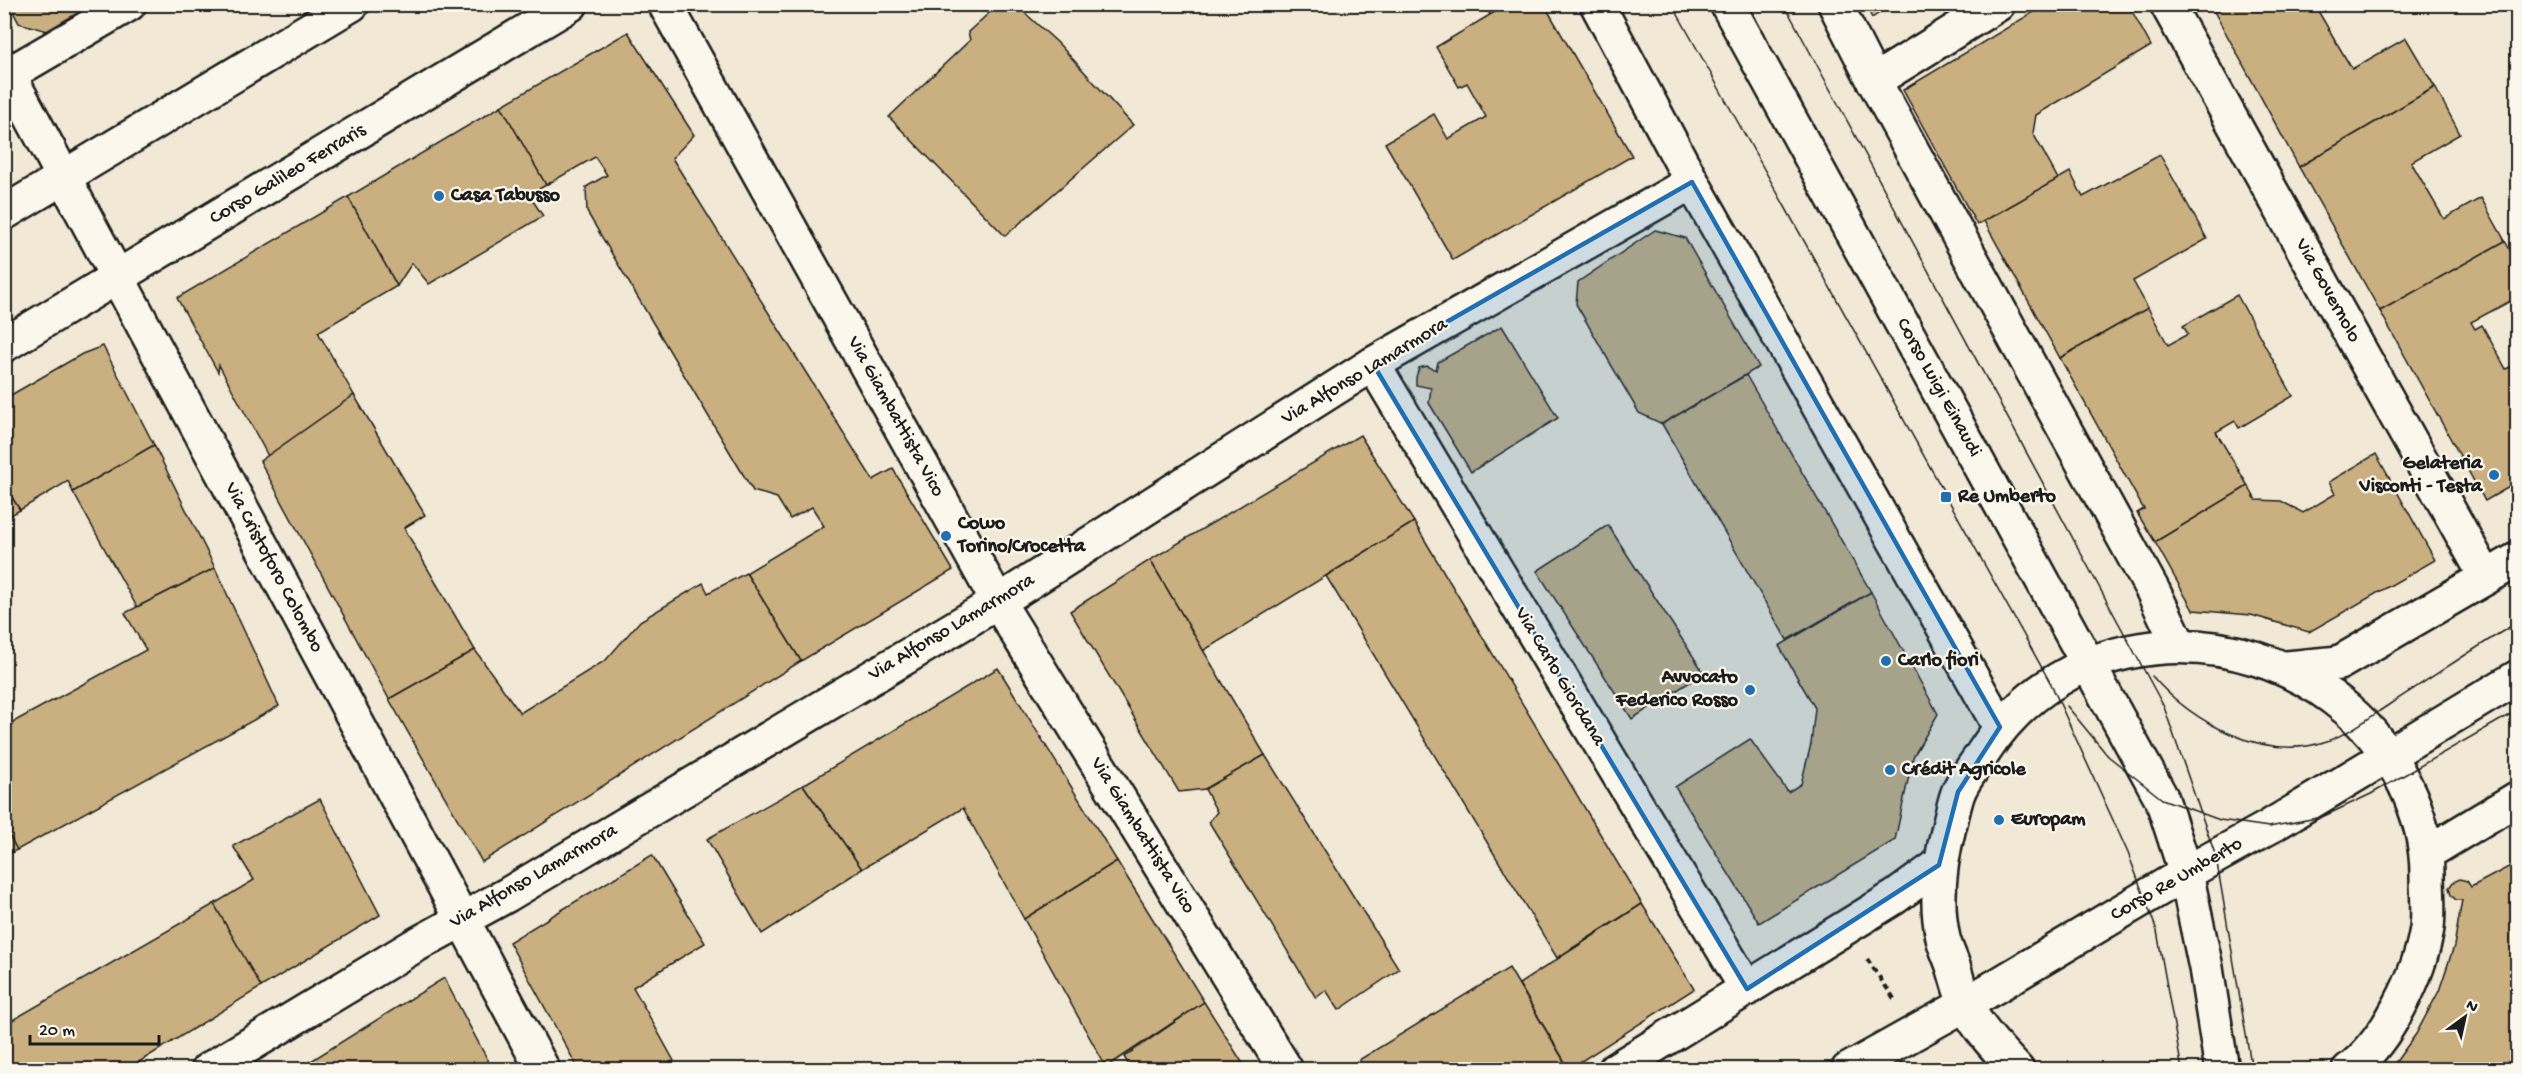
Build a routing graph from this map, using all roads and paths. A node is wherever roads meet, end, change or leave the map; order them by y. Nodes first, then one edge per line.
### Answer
1 (129, 4) edge
2 (352, 4) edge
3 (572, 4) edge
4 (665, 4) edge
5 (1597, 4) edge
6 (1727, 4) edge
7 (1835, 4) edge
8 (1998, 4) edge
9 (2167, 4) edge
10 (6, 73) edge
11 (1874, 81) junction
12 (63, 177) junction
13 (1692, 182) junction
14 (4, 213) edge
15 (117, 277) junction
16 (4, 345) edge
17 (1373, 364) junction
18 (2517, 559) edge
19 (2486, 577) junction
20 (998, 602) junction
21 (2179, 645) junction
22 (2090, 664) junction
23 (2287, 668) junction
24 (2517, 677) edge
25 (2000, 727) junction
26 (2388, 755) junction
27 (2517, 798) edge
28 (2427, 853) junction
29 (1939, 865) junction
30 (2186, 873) junction
31 (462, 919) junction
32 (1747, 989) junction
33 (1966, 1004) junction
34 (208, 1070) edge
35 (543, 1070) edge
36 (1286, 1070) edge
37 (1615, 1070) edge
38 (1848, 1070) edge
39 (2017, 1070) edge
40 (2222, 1070) edge
41 (2349, 1070) edge

1 - 10 street
2 - 12 street
3 - 15 street, Corso Galileo Ferraris
4 - 20 street, Via Giambattista Vico
5 - 13 street
6 - 22 street, Corso Luigi Einaudi
7 - 11 street
8 - 11 street
9 - 19 street, Via Governolo
10 - 12 street, Via Cristoforo Colombo
11 - 21 street
12 - 14 street
12 - 15 street, Via Cristoforo Colombo
13 - 17 street, Via Alfonso Lamarmora
13 - 25 street
15 - 16 street, Corso Galileo Ferraris
15 - 31 street, Via Cristoforo Colombo
17 - 20 street, Via Alfonso Lamarmora
17 - 32 street, Via Carlo Giordana
18 - 19 street
19 - 23 street
20 - 31 street, Via Alfonso Lamarmora
20 - 36 street, Via Giambattista Vico
21 - 22 street
21 - 23 street
22 - 25 street
22 - 30 street, Corso Luigi Einaudi
23 - 26 street
24 - 26 street, Corso Re Umberto
25 - 29 street
26 - 28 street
26 - 30 street, Corso Re Umberto
27 - 28 street
28 - 41 street
29 - 32 street
29 - 33 street
30 - 33 street, Corso Re Umberto
30 - 40 street, Corso Luigi Einaudi
31 - 34 street, Via Alfonso Lamarmora
31 - 35 street, Via Cristoforo Colombo
32 - 37 street
33 - 38 street, Corso Re Umberto
33 - 39 street

